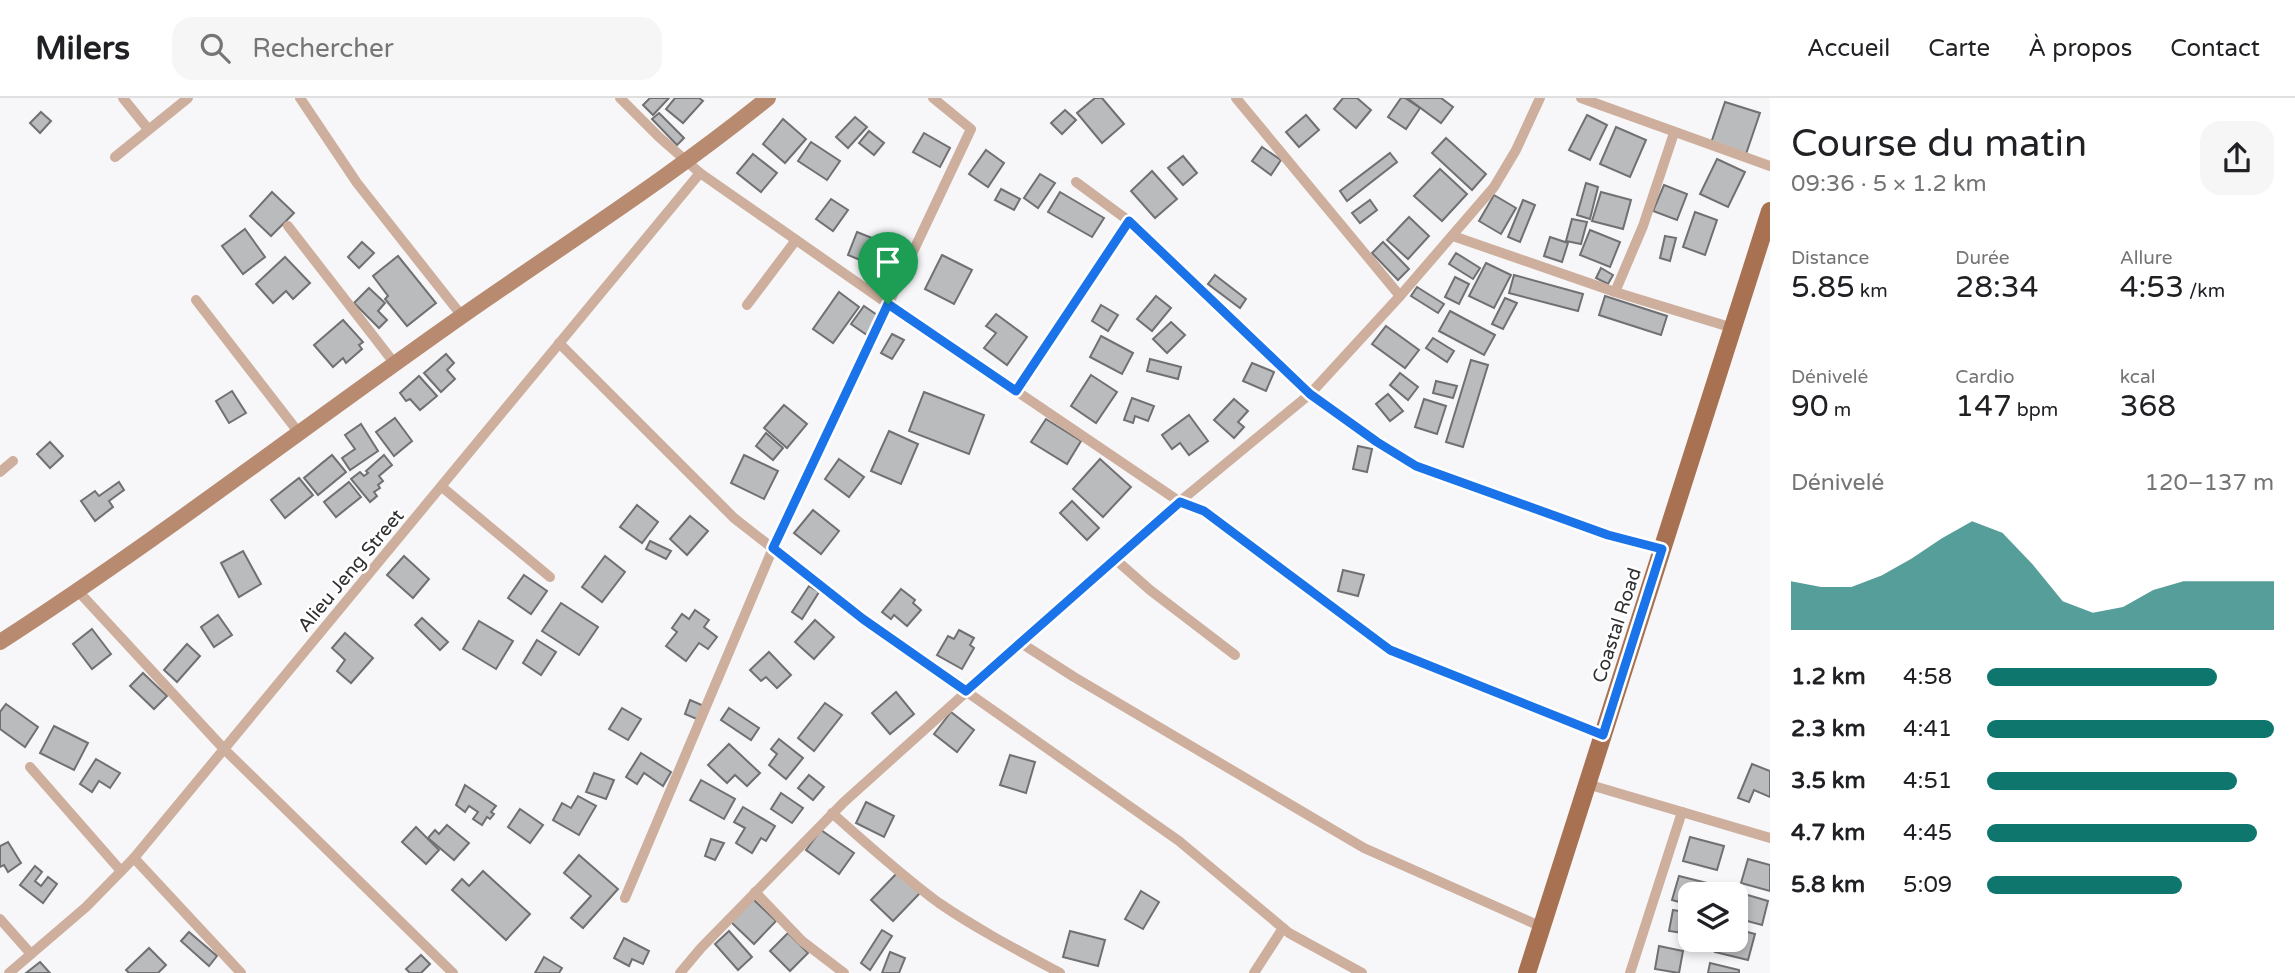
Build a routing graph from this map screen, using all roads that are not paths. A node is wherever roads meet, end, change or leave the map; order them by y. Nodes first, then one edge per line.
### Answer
1 (123, 98) edge
2 (188, 98) edge
3 (300, 98) edge
4 (620, 98) edge
5 (768, 98) edge
6 (933, 98) edge
7 (1539, 98) edge
8 (1581, 98) edge
9 (1241, 100) edge
10 (148, 129) junction
11 (1674, 133) junction
12 (115, 157) dead end
13 (687, 162) junction
14 (1770, 166) edge
15 (700, 173) junction
16 (1076, 181) dead end
17 (1769, 217) edge
18 (1129, 221) junction
19 (288, 226) dead end
20 (1453, 236) junction
21 (796, 240) junction
22 (1615, 292) junction
23 (1400, 296) junction
24 (196, 300) dead end
25 (888, 304) junction
26 (747, 305) dead end
27 (462, 316) junction
28 (1733, 328) junction
29 (559, 343) junction
30 (395, 364) junction
31 (1016, 391) junction
32 (1310, 394) junction
33 (299, 433) junction
34 (13, 461) dead end
35 (0, 472) edge
36 (442, 486) junction
37 (1180, 502) junction
38 (773, 548) junction
39 (1662, 549) junction
40 (1115, 559) junction
41 (550, 576) dead end
42 (78, 592) junction
43 (0, 642) edge
44 (1021, 643) junction
45 (1235, 655) dead end
46 (966, 691) junction
47 (1603, 735) junction
48 (224, 749) junction
49 (30, 766) dead end
50 (1587, 784) junction
51 (1682, 812) junction
52 (832, 813) junction
53 (1770, 838) edge
54 (134, 858) junction
55 (121, 871) junction
56 (755, 892) junction
57 (625, 898) dead end
58 (0, 919) edge
59 (1542, 927) junction
60 (1283, 928) junction
61 (31, 954) junction
62 (9, 973) edge
63 (241, 973) edge
64 (453, 973) edge
65 (680, 973) edge
66 (844, 973) edge
67 (1060, 973) edge
68 (1254, 973) edge
69 (1363, 973) edge
70 (1527, 973) edge
71 (1630, 973) edge

1 - 10 street
2 - 10 street
3 - 27 street
4 - 13 street
5 - 13 street
6 - 25 street
7 - 20 street
8 - 11 street
9 - 23 street
10 - 12 street
11 - 14 street
11 - 22 street
13 - 15 street
13 - 27 street
15 - 21 street
15 - 29 street, Alieu Jeng Street
16 - 18 street
17 - 28 main road, Coastal Road
18 - 31 street
18 - 32 street
19 - 30 street
20 - 22 street
20 - 23 street
21 - 25 street
21 - 26 street
22 - 28 street
23 - 32 street
24 - 33 street
25 - 31 street
25 - 38 street
27 - 30 street
28 - 39 main road, Coastal Road
29 - 36 street, Alieu Jeng Street
29 - 38 street
30 - 33 street
31 - 37 street
32 - 37 street
32 - 39 street
33 - 42 street
34 - 35 street
36 - 41 street
36 - 48 street, Alieu Jeng Street
37 - 40 street
37 - 47 street
38 - 46 street
38 - 57 street
39 - 47 main road, Coastal Road
40 - 44 street
40 - 45 street
42 - 43 street
42 - 48 street
44 - 46 street
44 - 59 street
46 - 52 street
46 - 60 street
47 - 50 main road, Coastal Road
48 - 54 street, Alieu Jeng Street
48 - 64 street
49 - 55 street
50 - 51 street
50 - 59 main road, Coastal Road
51 - 53 street
51 - 71 street
52 - 56 street
52 - 67 street
54 - 55 street, Alieu Jeng Street
54 - 63 street
55 - 61 street, Alieu Jeng Street
56 - 65 street
56 - 66 street
58 - 61 street
59 - 70 main road, Coastal Road
60 - 68 street
60 - 69 street
61 - 62 street, Alieu Jeng Street

